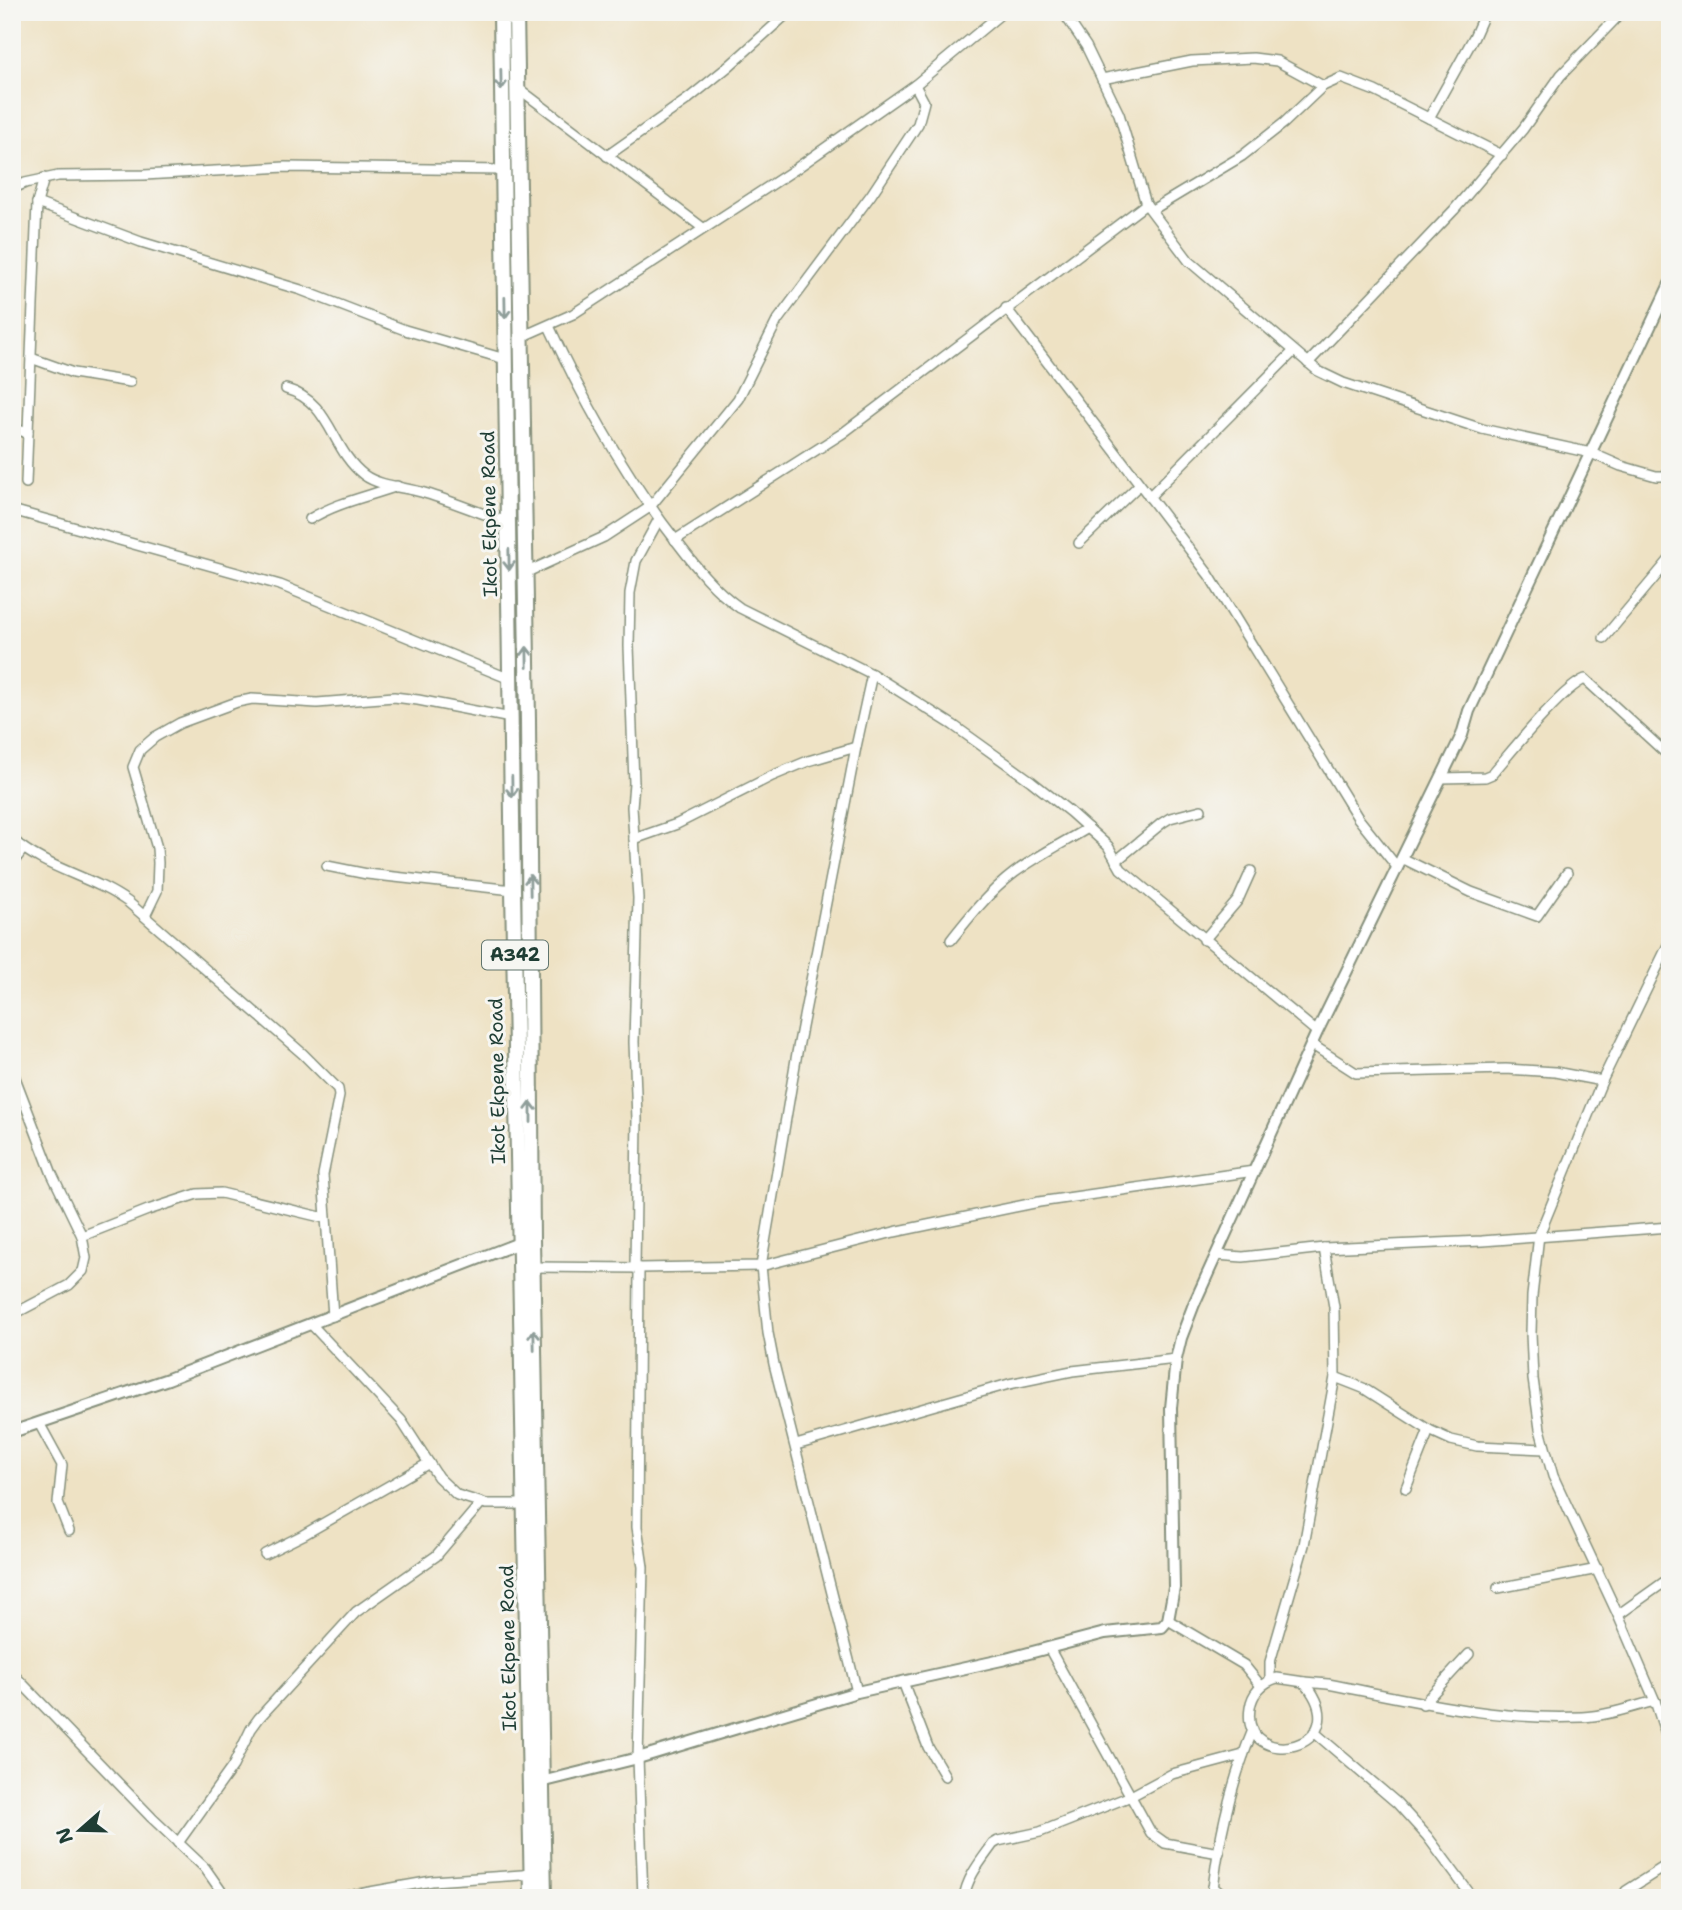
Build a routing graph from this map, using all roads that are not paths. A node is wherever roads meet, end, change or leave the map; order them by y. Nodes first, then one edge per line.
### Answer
1 (500, 12) edge
2 (516, 12) edge
3 (789, 12) edge
4 (1003, 12) edge
5 (1063, 12) edge
6 (1485, 12) edge
7 (1622, 12) edge
8 (1102, 79) junction
9 (915, 85) junction
10 (1323, 86) junction
11 (518, 88) junction
12 (1429, 118) junction
13 (1502, 155) junction
14 (607, 156) junction
15 (502, 170) junction
16 (44, 178) junction
17 (12, 189) edge
18 (37, 203) junction
19 (1149, 207) junction
20 (703, 228) junction
21 (1670, 284) edge
22 (1006, 308) junction
23 (549, 326) junction
24 (521, 337) junction
25 (1294, 351) junction
26 (31, 358) junction
27 (505, 359) junction
28 (1308, 363) junction
29 (130, 382) dead end
30 (286, 389) dead end
31 (12, 428) edge
32 (28, 433) junction
33 (1591, 453) junction
34 (1670, 476) edge
35 (26, 483) dead end
36 (1139, 485) junction
37 (397, 486) junction
38 (1149, 497) junction
39 (650, 507) junction
40 (12, 510) edge
41 (310, 519) dead end
42 (659, 519) junction
43 (508, 522) junction
44 (675, 540) junction
45 (1079, 542) dead end
46 (1670, 559) edge
47 (525, 573) junction
48 (1604, 638) dead end
49 (873, 674) junction
50 (510, 679) junction
51 (511, 718) junction
52 (856, 747) junction
53 (1670, 757) edge
54 (1441, 778) junction
55 (1201, 810) dead end
56 (1088, 828) junction
57 (12, 839) edge
58 (634, 839) junction
59 (23, 849) junction
60 (1116, 861) junction
61 (1399, 862) junction
62 (12, 864) edge
63 (327, 866) dead end
64 (1251, 871) dead end
65 (1567, 873) dead end
66 (513, 890) junction
67 (145, 916) junction
68 (951, 940) dead end
69 (1204, 940) junction
70 (1670, 941) edge
71 (1317, 1032) junction
72 (1311, 1044) junction
73 (12, 1070) edge
74 (1602, 1081) junction
75 (1254, 1171) junction
76 (326, 1218) junction
77 (1670, 1227) edge
78 (1539, 1235) junction
79 (82, 1236) junction
80 (519, 1243) junction
81 (1324, 1248) junction
82 (1216, 1255) junction
83 (761, 1266) junction
84 (533, 1267) junction
85 (637, 1268) junction
86 (13, 1314) edge
87 (333, 1316) junction
88 (311, 1324) junction
89 (1176, 1359) junction
90 (1335, 1377) junction
91 (39, 1423) junction
92 (1429, 1430) junction
93 (12, 1432) edge
94 (796, 1445) junction
95 (1544, 1450) junction
96 (429, 1463) junction
97 (1405, 1488) dead end
98 (481, 1503) junction
99 (531, 1505) junction
100 (69, 1531) dead end
101 (265, 1554) dead end
102 (1598, 1569) junction
103 (1670, 1578) edge
104 (1498, 1588) dead end
105 (1618, 1615) junction
106 (1168, 1620) junction
107 (1049, 1648) junction
108 (1469, 1654) dead end
109 (12, 1673) edge
110 (902, 1682) junction
111 (1304, 1682) junction
112 (1266, 1683) junction
113 (857, 1692) junction
114 (1423, 1704) junction
115 (1656, 1705) junction
116 (1670, 1710) edge
117 (1253, 1730) junction
118 (1314, 1732) junction
119 (1670, 1747) edge
120 (1243, 1755) junction
121 (638, 1758) junction
122 (945, 1776) dead end
123 (541, 1782) junction
124 (1131, 1796) junction
125 (178, 1843) junction
126 (1219, 1853) junction
127 (1670, 1863) edge
128 (538, 1874) junction
129 (1626, 1891) dead end
130 (1213, 1893) edge
131 (226, 1898) edge
132 (337, 1898) edge
133 (532, 1898) edge
134 (544, 1898) edge
135 (643, 1898) edge
136 (964, 1898) edge
137 (1226, 1898) edge
138 (1473, 1898) edge

1 -> 15 highway, Ikot Ekpene Road / A342
2 - 11 highway, Ikot Ekpene Road / A342
3 - 14 street
4 - 9 street
5 - 8 street
6 - 12 street
7 - 13 street
8 - 10 street
8 - 19 street
9 - 20 street
9 - 39 street
10 - 12 street
10 - 19 street
11 - 14 street
11 - 24 highway, Ikot Ekpene Road / A342
12 - 13 street
13 - 28 street
14 - 20 street
15 - 16 street
15 -> 27 highway, Ikot Ekpene Road / A342
16 - 17 street
16 - 18 street
18 - 26 street
18 - 27 street
19 - 22 street
19 - 25 street
20 - 23 street
21 - 33 street
22 - 36 street
22 - 44 street
23 - 24 street
23 - 39 street
24 - 47 highway, Ikot Ekpene Road / A342
25 - 28 street
25 - 38 street
26 - 29 street
26 - 32 street
27 - 43 highway, Ikot Ekpene Road / A342
28 - 33 street
30 - 37 street
31 - 32 street
32 - 35 street
33 - 34 street
33 - 54 street
36 - 38 street
36 - 45 street
37 - 41 street
37 - 43 street
38 - 61 street
39 - 42 street
39 - 47 street
40 - 50 street
42 - 44 street
42 - 58 street
43 -> 50 highway, Ikot Ekpene Road / A342
44 - 49 street
46 - 48 street
84 -> 47 highway, Ikot Ekpene Road / A342
49 - 52 street
49 - 56 street
50 - 51 highway, Ikot Ekpene Road / A342
51 -> 66 highway, Ikot Ekpene Road / A342
51 - 67 street
52 - 58 street
52 - 83 street
53 - 54 street
54 - 61 street
55 - 60 street
56 - 60 street
56 - 68 street
57 - 59 street
58 - 85 street
59 - 62 street
59 - 67 street
60 - 69 street
61 - 65 street
61 - 71 street
63 - 66 street
64 - 69 street
66 - 80 highway, Ikot Ekpene Road / A342
67 - 76 street
69 - 71 street
70 - 74 street
71 - 72 street
72 - 74 street
72 - 75 street
73 - 79 street
74 - 78 street
75 - 82 street
75 - 83 street
76 - 79 street
76 - 87 street
77 - 78 street
78 - 81 street
78 - 95 street
79 - 86 street
80 - 87 street
80 - 99 highway, Ikot Ekpene Road / A342
81 - 82 street
81 - 90 street
82 - 89 street
83 - 85 street
83 - 94 street
84 - 85 street
99 -> 84 highway, Ikot Ekpene Road / A342
85 - 121 street
87 - 88 street
88 - 91 street
88 - 96 street
89 - 94 street
89 - 106 street
90 - 92 street
90 - 112 street
91 - 93 street
91 - 100 street
92 - 95 street
92 - 97 street
94 - 113 street
95 - 102 street
96 - 98 street
96 - 101 street
98 - 99 street
98 - 125 street
99 - 123 highway, Ikot Ekpene Road / A342
99 - 128 highway, Ikot Ekpene Road / A342
102 - 104 street
102 - 105 street
103 - 105 street
105 - 115 street
106 - 107 street
106 - 112 street
107 - 110 street
107 - 124 street
108 - 114 street
109 - 125 street
110 - 113 street
110 - 122 street
111 - 112 street
111 - 114 street
111 - 118 street
112 - 117 street
113 - 121 street
114 - 115 street
115 - 116 street
115 - 119 street
117 - 118 street
117 - 120 street
118 - 138 street
120 - 124 street
120 - 126 street
121 - 123 street
121 - 135 street
123 - 128 highway, Ikot Ekpene Road / A342
124 - 126 street
124 - 136 street
125 - 131 street
126 - 130 street
127 - 129 street
128 - 132 street
128 - 133 highway, Ikot Ekpene Road / A342
128 - 134 highway, Ikot Ekpene Road / A342
130 - 137 street

